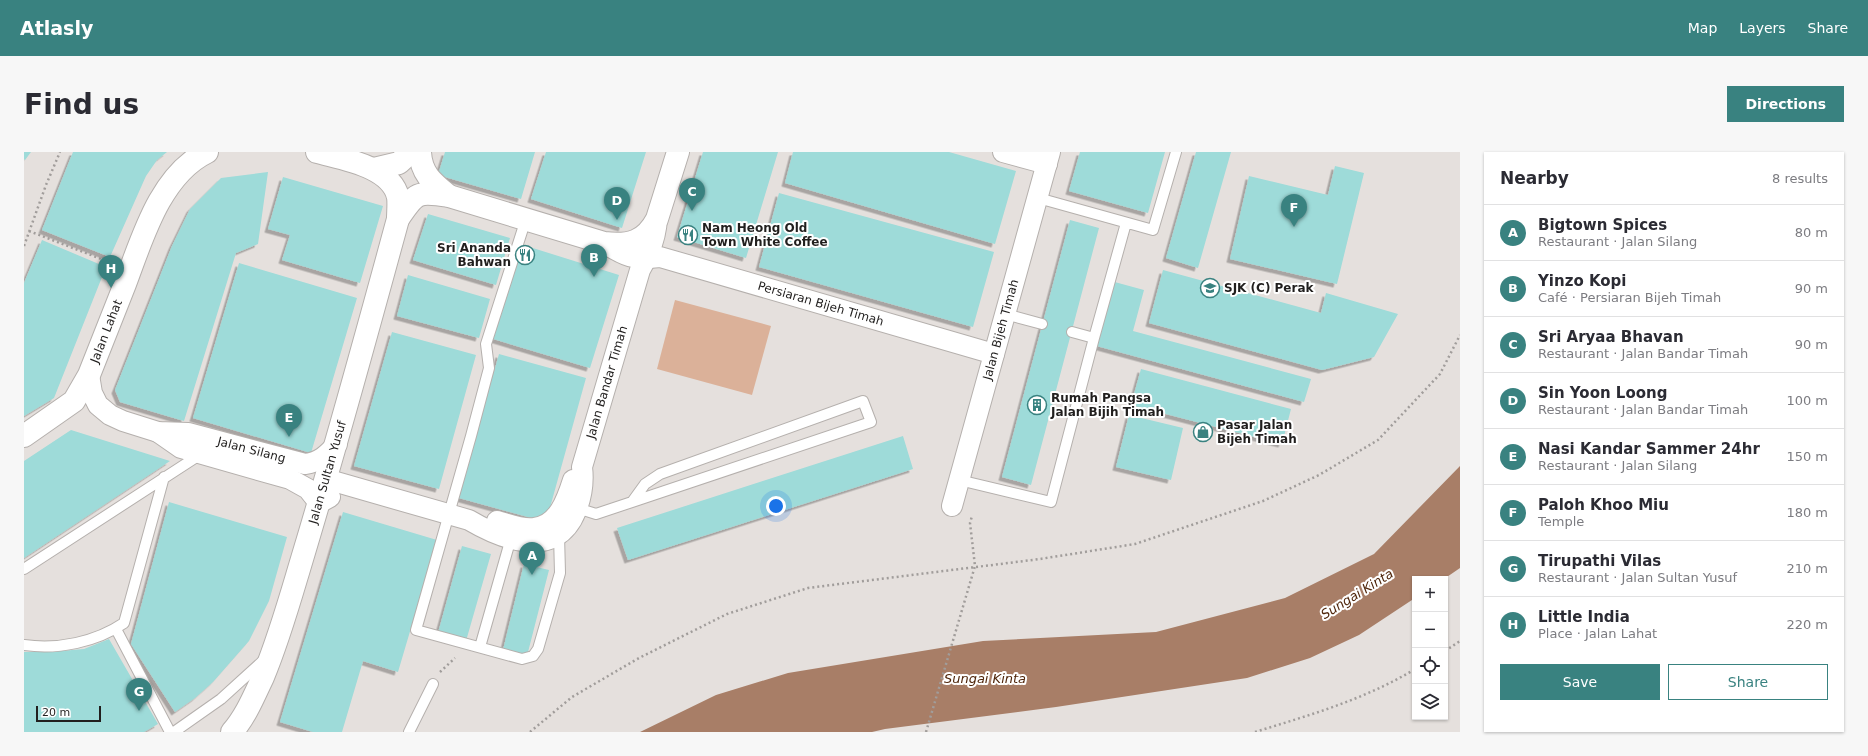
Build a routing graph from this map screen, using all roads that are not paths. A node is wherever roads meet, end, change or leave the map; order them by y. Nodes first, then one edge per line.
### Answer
1 (207, 152) edge
2 (317, 152) edge
3 (411, 152) edge
4 (420, 152) edge
5 (678, 152) edge
6 (1004, 152) edge
7 (1176, 152) edge
8 (1049, 158) edge
9 (374, 169) junction
10 (449, 196) junction
11 (1038, 198) junction
12 (398, 219) junction
13 (526, 219) junction
14 (657, 219) junction
15 (1126, 223) junction
16 (604, 243) junction
17 (647, 258) junction
18 (1005, 314) junction
19 (1042, 324) dead end
20 (1072, 332) dead end
21 (1094, 338) junction
22 (994, 354) junction
23 (89, 375) junction
24 (158, 432) junction
25 (24, 436) edge
26 (337, 444) junction
27 (201, 454) junction
28 (582, 467) junction
29 (164, 478) junction
30 (326, 479) junction
31 (959, 480) junction
32 (359, 489) junction
33 (632, 502) junction
34 (319, 503) junction
35 (952, 506) dead end
36 (577, 508) junction
37 (448, 514) junction
38 (469, 520) junction
39 (558, 535) junction
40 (511, 538) junction
41 (24, 569) edge
42 (116, 629) junction
43 (24, 645) edge
44 (480, 647) junction
45 (274, 650) junction
46 (433, 684) road end
47 (237, 728) edge
48 (170, 732) edge
49 (174, 732) edge
50 (409, 732) edge

1 - 23 main road, Jalan Lahat
2 - 9 main road
3 - 9 main road
4 - 10 main road
5 - 14 main road
6 - 8 street
7 - 15 lane
8 - 11 street, Jalan Bijeh Timah
9 - 12 main road, Jalan Sultan Yusuf
10 - 12 main road, Jalan Sultan Yusuf
10 - 13 main road
11 - 15 lane
11 - 18 street, Jalan Bijeh Timah
12 - 26 main road, Jalan Sultan Yusuf
13 - 16 main road
13 - 37 lane
14 - 16 main road
14 - 17 street, Jalan Bandar Timah
15 - 21 lane
16 - 17 street, Persiaran Bijeh Timah
17 - 22 street, Persiaran Bijeh Timah
17 - 28 street, Jalan Bandar Timah
18 - 19 lane
18 - 22 street, Jalan Bijeh Timah
20 - 21 lane
21 - 31 lane
22 - 31 street, Jalan Bijeh Timah
23 - 24 street, Jalan Silang
23 - 25 main road, Jalan Lahat
24 - 26 street, Jalan Silang
24 - 27 street, Jalan Silang
26 - 30 main road, Jalan Sultan Yusuf
27 - 29 lane
27 - 34 street, Jalan Silang
28 - 36 street, Jalan Bandar Timah
28 - 38 street
29 - 41 lane
29 - 42 lane
30 - 32 street
30 - 34 main road, Jalan Sultan Yusuf
31 - 35 street, Jalan Bijeh Timah
32 - 34 street
32 - 37 street
33 - 33 lane
33 - 36 lane
34 - 45 main road, Jalan Sultan Yusuf
36 - 39 street
37 - 38 street
37 - 44 lane
38 - 40 street
39 - 40 street
39 - 44 lane
40 - 44 lane
42 - 43 lane
42 - 48 lane
45 - 47 main road, Jalan Sultan Yusuf
45 - 49 lane
46 - 50 lane

